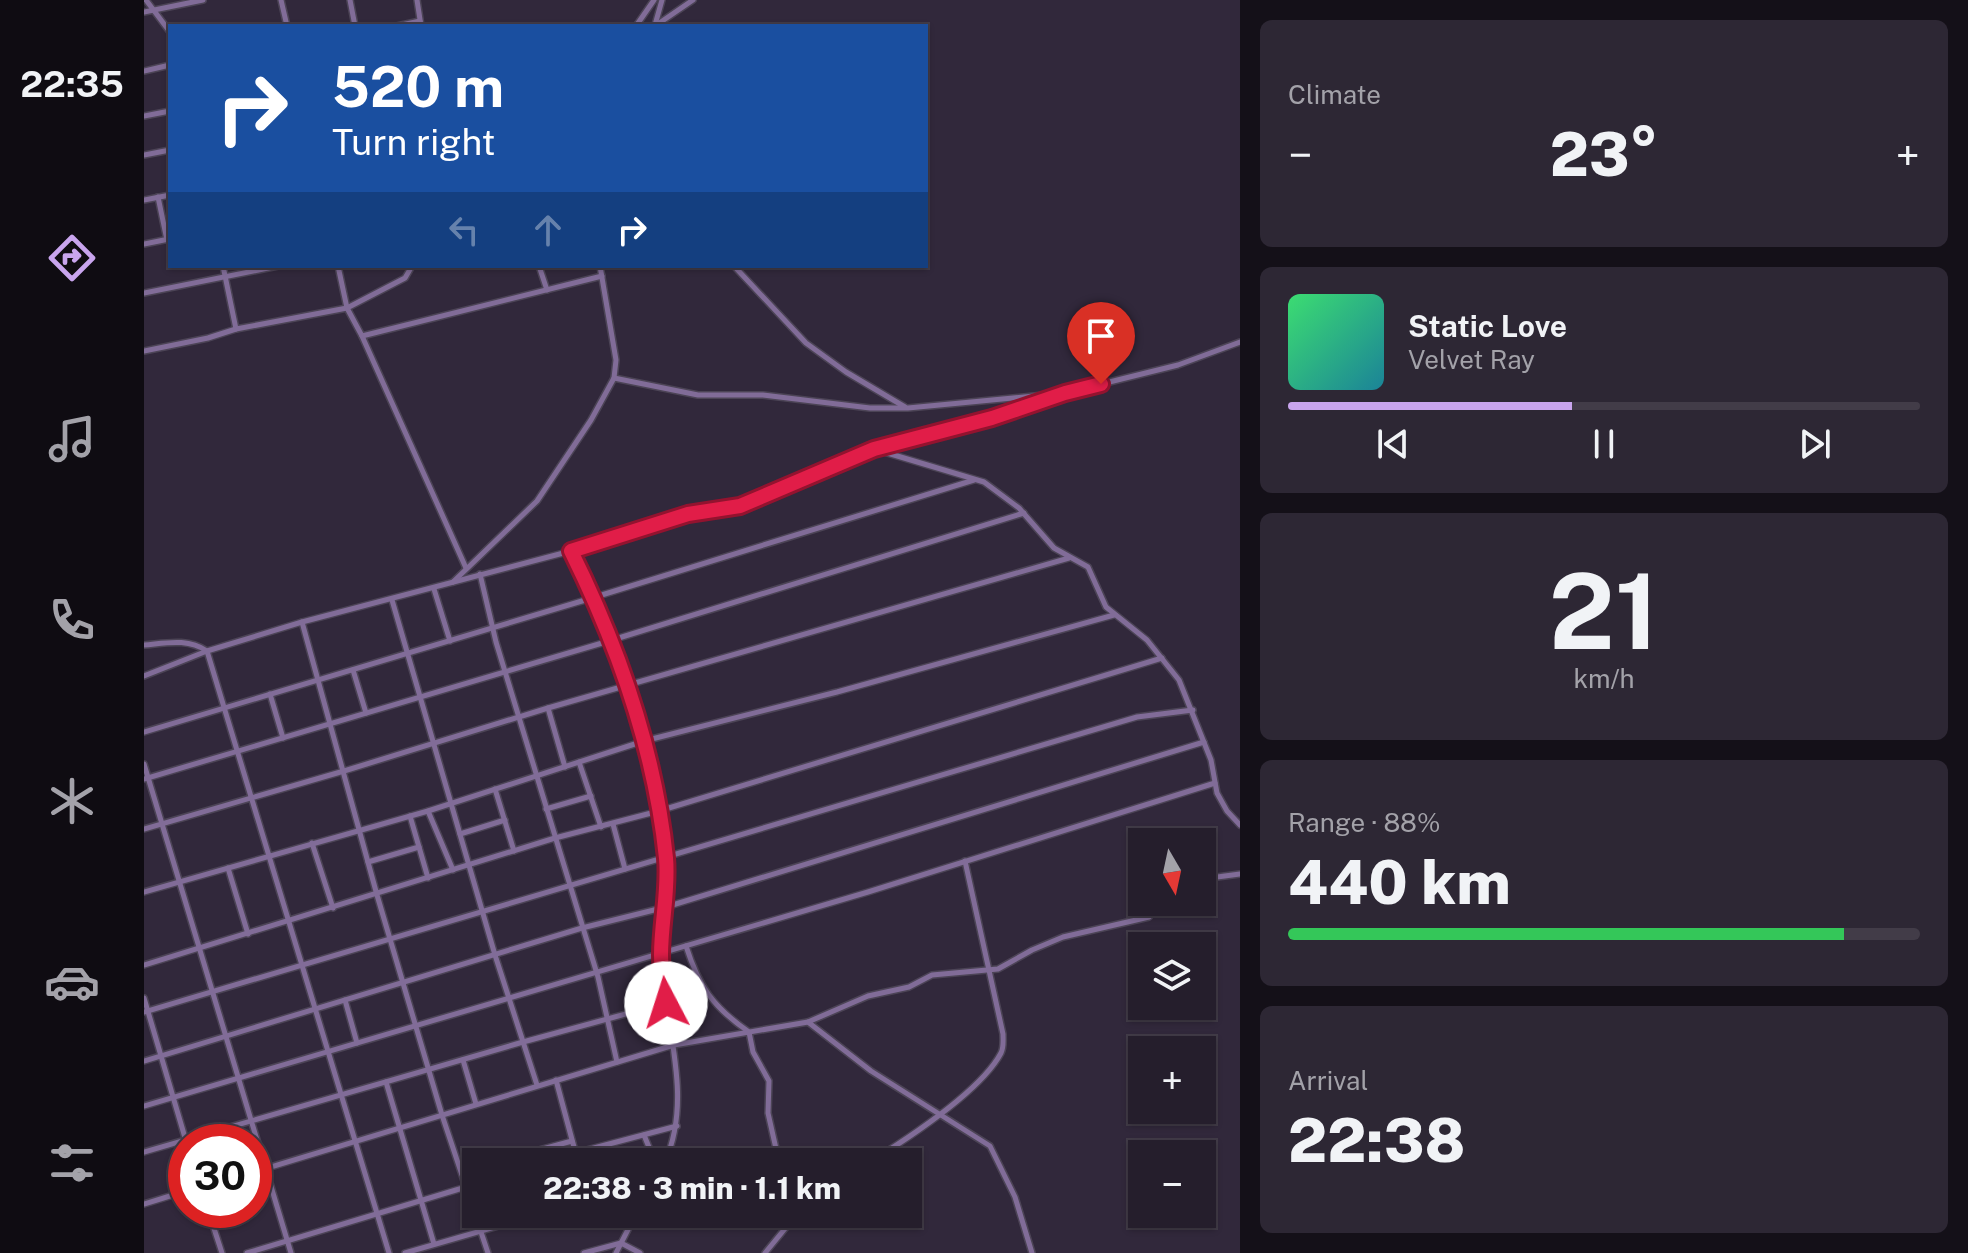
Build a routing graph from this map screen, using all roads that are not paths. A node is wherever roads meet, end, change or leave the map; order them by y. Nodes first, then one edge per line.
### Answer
1 (146, 0) edge
2 (203, 0) edge
3 (281, 0) edge
4 (350, 0) edge
5 (417, 0) edge
6 (654, 0) edge
7 (662, 0) edge
8 (693, 0) edge
9 (155, 10) junction
10 (144, 12) edge
11 (421, 23) edge
12 (287, 24) edge
13 (355, 24) edge
14 (637, 24) edge
15 (656, 24) edge
16 (658, 24) edge
17 (168, 29) edge
18 (168, 65) edge
19 (144, 71) edge
20 (168, 111) edge
21 (144, 116) edge
22 (168, 150) edge
23 (144, 155) edge
24 (168, 195) edge
25 (158, 197) junction
26 (144, 200) edge
27 (168, 235) edge
28 (168, 239) edge
29 (144, 244) edge
30 (224, 268) edge
31 (269, 268) edge
32 (338, 268) edge
33 (411, 268) edge
34 (540, 268) edge
35 (600, 268) edge
36 (736, 268) edge
37 (602, 276) junction
38 (226, 277) junction
39 (547, 290) junction
40 (144, 293) edge
41 (347, 308) junction
42 (236, 329) junction
43 (362, 336) junction
44 (1240, 342) edge
45 (144, 351) edge
46 (614, 378) junction
47 (1065, 393) junction
48 (908, 408) junction
49 (874, 449) junction
50 (976, 479) junction
51 (1024, 513) junction
52 (571, 551) junction
53 (1070, 558) junction
54 (466, 568) junction
55 (480, 574) junction
56 (452, 583) junction
57 (434, 589) junction
58 (592, 598) junction
59 (391, 600) junction
60 (1115, 615) junction
61 (302, 622) junction
62 (492, 628) junction
63 (450, 641) junction
64 (609, 641) junction
65 (144, 645) edge
66 (207, 651) junction
67 (407, 654) junction
68 (1162, 658) junction
69 (353, 670) junction
70 (505, 671) junction
71 (144, 676) edge
72 (318, 680) junction
73 (628, 685) junction
74 (270, 694) junction
75 (420, 697) junction
76 (225, 707) junction
77 (548, 708) junction
78 (1193, 710) junction
79 (366, 713) junction
80 (519, 717) junction
81 (330, 724) junction
82 (144, 732) edge
83 (283, 738) junction
84 (644, 741) junction
85 (1204, 742) junction
86 (433, 744) junction
87 (237, 751) junction
88 (579, 762) junction
89 (144, 764) edge
90 (565, 767) junction
91 (344, 771) junction
92 (536, 776) junction
93 (146, 778) edge
94 (1215, 783) junction
95 (495, 789) junction
96 (591, 796) junction
97 (251, 799) junction
98 (451, 803) junction
99 (546, 809) junction
100 (428, 811) junction
101 (659, 811) junction
102 (410, 816) junction
103 (505, 820) junction
104 (162, 824) junction
105 (613, 824) junction
106 (1240, 825) edge
107 (601, 827) junction
108 (144, 829) edge
109 (359, 830) junction
110 (460, 834) junction
111 (555, 838) junction
112 (312, 843) junction
113 (419, 847) junction
114 (514, 851) junction
115 (270, 856) junction
116 (666, 858) junction
117 (965, 861) junction
118 (368, 862) junction
119 (469, 865) junction
120 (228, 868) junction
121 (625, 869) junction
122 (453, 870) junction
123 (1240, 874) edge
124 (1216, 877) edge
125 (428, 878) junction
126 (181, 881) junction
127 (568, 884) junction
128 (144, 892) edge
129 (377, 895) junction
130 (666, 907) junction
131 (333, 908) junction
132 (483, 912) junction
133 (1150, 916) edge
134 (289, 921) junction
135 (582, 928) junction
136 (248, 934) junction
137 (392, 940) junction
138 (686, 946) junction
139 (200, 949) junction
140 (661, 953) junction
141 (495, 955) junction
142 (144, 965) edge
143 (302, 966) junction
144 (596, 971) junction
145 (989, 972) junction
146 (404, 983) junction
147 (212, 992) junction
148 (144, 998) edge
149 (509, 998) junction
150 (345, 1000) junction
151 (666, 1003) junction
152 (315, 1009) junction
153 (146, 1012) edge
154 (609, 1019) junction
155 (808, 1022) junction
156 (416, 1025) junction
157 (749, 1032) junction
158 (225, 1036) junction
159 (523, 1042) junction
160 (357, 1043) junction
161 (674, 1045) junction
162 (327, 1052) junction
163 (162, 1056) junction
164 (463, 1060) junction
165 (144, 1061) edge
166 (617, 1062) junction
167 (429, 1070) junction
168 (238, 1078) junction
169 (556, 1080) junction
170 (386, 1082) junction
171 (537, 1085) junction
172 (340, 1096) junction
173 (174, 1097) junction
174 (476, 1104) junction
175 (144, 1106) edge
176 (940, 1114) junction
177 (442, 1115) junction
178 (250, 1121) junction
179 (181, 1124) edge
180 (240, 1124) edge
181 (251, 1124) edge
182 (677, 1126) junction
183 (398, 1128) junction
184 (644, 1135) junction
185 (354, 1141) junction
186 (572, 1141) junction
187 (168, 1146) edge
188 (546, 1148) edge
189 (574, 1148) edge
190 (594, 1148) edge
191 (649, 1148) edge
192 (670, 1148) edge
193 (776, 1148) edge
194 (890, 1148) edge
195 (144, 1152) edge
196 (272, 1167) edge
197 (462, 1174) edge
198 (462, 1188) edge
199 (272, 1189) edge
200 (168, 1197) edge
201 (421, 1201) junction
202 (144, 1204) edge
203 (377, 1215) junction
204 (214, 1228) edge
205 (480, 1228) edge
206 (491, 1228) edge
207 (629, 1228) edge
208 (785, 1228) edge
209 (481, 1231) junction
210 (288, 1241) junction
211 (621, 1243) junction
212 (434, 1244) junction
213 (222, 1253) edge
214 (248, 1253) edge
215 (291, 1253) edge
216 (389, 1253) edge
217 (405, 1253) edge
218 (488, 1253) edge
219 (584, 1253) edge
220 (616, 1253) edge
221 (640, 1253) edge
222 (765, 1253) edge
223 (1032, 1253) edge

1 - 9 street
2 - 9 street
3 - 12 street
4 - 13 street
5 - 11 street
6 - 14 street
7 - 15 street
8 - 16 street
9 - 10 street
9 - 17 street
18 - 19 street
20 - 21 street
22 - 23 street
24 - 25 street
25 - 26 street
25 - 27 street
28 - 29 street
30 - 38 street
31 - 38 street
32 - 41 street
33 - 41 street
34 - 39 street
35 - 37 street
36 - 48 street
37 - 39 street
37 - 46 street
38 - 40 street
38 - 42 street
39 - 43 street
41 - 42 street
41 - 43 street
42 - 45 street
43 - 54 street
44 - 47 street
46 - 48 street
46 - 54 street
47 - 48 street
47 - 49 street
49 - 50 street
49 - 52 street
50 - 51 street
50 - 58 street
51 - 53 street
51 - 64 street
52 - 55 street
52 - 58 street
53 - 60 street
53 - 73 street
54 - 56 street
55 - 56 street
55 - 62 street
56 - 57 street
57 - 59 street
57 - 63 street
58 - 62 street
58 - 64 street
59 - 61 street
59 - 67 street
60 - 68 street
60 - 84 street
61 - 66 street
61 - 72 street
62 - 63 street
62 - 70 street
63 - 67 street
64 - 70 street
64 - 73 street
65 - 66 street
66 - 71 street
66 - 76 street
67 - 69 street
67 - 75 street
68 - 78 street
68 - 101 street
69 - 72 street
69 - 79 street
70 - 75 street
70 - 80 street
72 - 74 street
72 - 81 street
73 - 77 street
73 - 84 street
74 - 76 street
74 - 83 street
75 - 79 street
75 - 86 street
76 - 82 street
76 - 87 street
77 - 80 street
77 - 90 street
78 - 85 street
78 - 116 street
79 - 81 street
80 - 86 street
80 - 92 street
81 - 83 street
81 - 91 street
83 - 87 street
84 - 88 street
84 - 101 street
85 - 94 street
85 - 130 street
86 - 91 street
86 - 98 street
87 - 93 street
87 - 97 street
88 - 90 street
88 - 96 street
89 - 93 street
90 - 92 street
91 - 97 street
91 - 109 street
92 - 95 street
92 - 99 street
93 - 104 street
94 - 106 street
94 - 117 street
95 - 98 street
95 - 103 street
96 - 99 street
96 - 107 street
97 - 104 street
97 - 115 street
98 - 100 street
98 - 110 street
99 - 111 street
100 - 102 street
100 - 122 street
101 - 105 street
101 - 116 street
102 - 109 street
102 - 113 street
103 - 110 street
103 - 114 street
104 - 108 street
104 - 126 street
105 - 107 street
105 - 121 street
107 - 111 street
109 - 112 street
109 - 118 street
110 - 119 street
111 - 114 street
111 - 127 street
112 - 115 street
112 - 131 street
113 - 118 street
113 - 125 street
114 - 119 street
115 - 120 street
115 - 134 street
116 - 121 street
116 - 130 street
117 - 138 street
117 - 145 street
118 - 129 street
119 - 122 street
119 - 132 street
120 - 126 street
120 - 136 street
121 - 127 street
122 - 125 street
123 - 124 street
125 - 129 street
126 - 128 street
126 - 139 street
127 - 132 street
127 - 135 street
129 - 131 street
129 - 137 street
130 - 135 street
130 - 140 street
131 - 134 street
132 - 137 street
132 - 141 street
133 - 145 street
134 - 136 street
134 - 143 street
135 - 141 street
135 - 144 street
136 - 139 street
137 - 143 street
137 - 146 street
138 - 140 street
138 - 157 street
139 - 142 street
139 - 147 street
140 - 144 street
140 - 151 street
141 - 146 street
141 - 149 street
143 - 147 street
143 - 152 street
144 - 149 street
144 - 154 street
145 - 155 street
145 - 176 street
146 - 150 street
146 - 156 street
147 - 153 street
147 - 158 street
148 - 153 street
149 - 156 street
149 - 159 street
150 - 152 street
150 - 160 street
151 - 154 street
151 - 161 street
152 - 158 street
152 - 162 street
153 - 163 street
154 - 159 street
154 - 166 street
155 - 157 street
155 - 176 street
156 - 160 street
156 - 167 street
157 - 161 street
157 - 193 street
158 - 163 street
158 - 168 street
159 - 164 street
159 - 171 street
160 - 162 street
161 - 166 street
161 - 182 street
162 - 168 street
162 - 172 street
163 - 165 street
163 - 173 street
164 - 167 street
164 - 174 street
166 - 169 street
167 - 170 street
167 - 177 street
168 - 173 street
168 - 178 street
169 - 171 street
169 - 186 street
170 - 172 street
170 - 183 street
171 - 174 street
172 - 178 street
172 - 185 street
173 - 175 street
173 - 179 street
174 - 177 street
176 - 194 street
176 - 223 street
177 - 183 street
177 - 197 street
178 - 180 street
178 - 181 street
182 - 184 street
182 - 192 street
183 - 185 street
183 - 201 street
184 - 190 street
184 - 191 street
185 - 196 street
185 - 203 street
186 - 188 street
186 - 189 street
187 - 195 street
198 - 201 street
199 - 210 street
200 - 202 street
201 - 203 street
201 - 212 street
203 - 210 street
203 - 216 street
204 - 213 street
205 - 209 street
206 - 209 street
207 - 211 street
208 - 222 street
209 - 212 street
209 - 218 street
210 - 214 street
210 - 215 street
211 - 219 street
211 - 220 street
211 - 221 street
212 - 217 street

